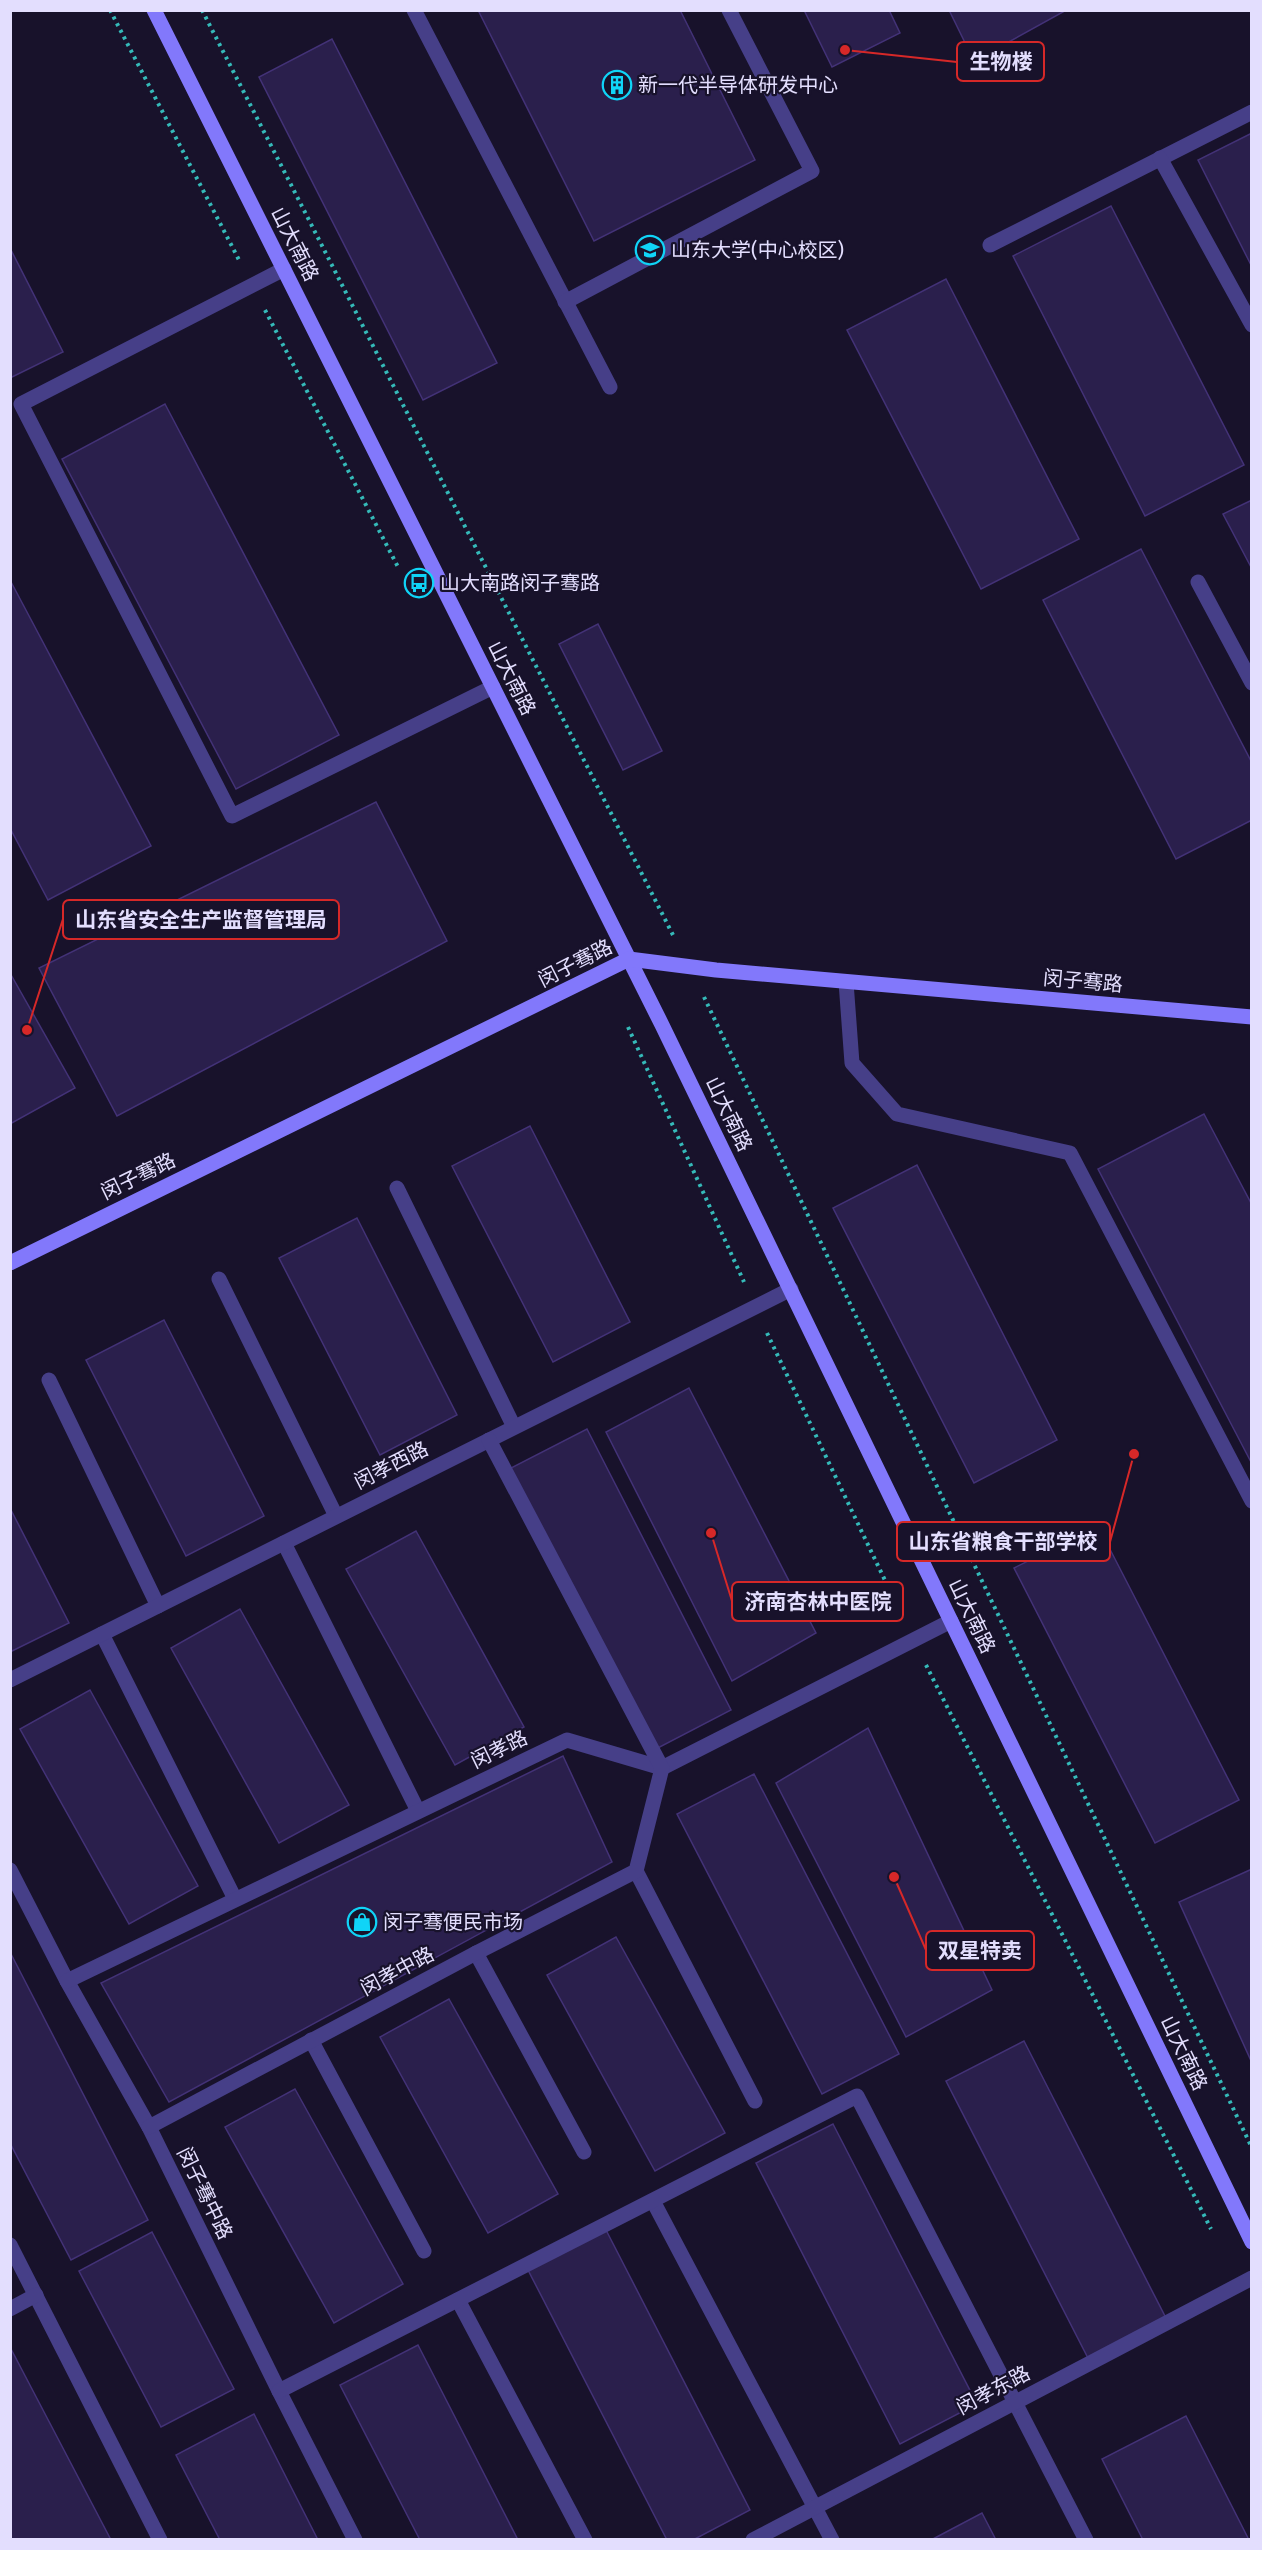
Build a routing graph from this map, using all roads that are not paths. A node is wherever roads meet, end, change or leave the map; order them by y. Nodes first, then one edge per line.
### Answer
1 (154, 10) edge
2 (414, 10) edge
3 (729, 10) edge
4 (1251, 112) edge
5 (1160, 158) junction
6 (990, 245) dead end
7 (284, 268) junction
8 (565, 302) junction
9 (1251, 325) edge
10 (610, 387) dead end
11 (1198, 582) dead end
12 (1251, 683) edge
13 (493, 687) junction
14 (629, 959) junction
15 (846, 982) junction
16 (1251, 1017) edge
17 (397, 1188) dead end
18 (10, 1263) edge
19 (219, 1279) dead end
20 (791, 1289) junction
21 (49, 1380) dead end
22 (514, 1427) junction
23 (489, 1440) junction
24 (1251, 1502) edge
25 (336, 1516) junction
26 (284, 1543) junction
27 (158, 1606) junction
28 (951, 1621) junction
29 (102, 1634) junction
30 (10, 1680) edge
31 (662, 1768) junction
32 (418, 1812) junction
33 (10, 1870) edge
34 (636, 1871) junction
35 (235, 1899) junction
36 (476, 1953) junction
37 (67, 1981) junction
38 (311, 2040) junction
39 (755, 2101) dead end
40 (149, 2127) junction
41 (584, 2152) dead end
42 (653, 2201) junction
43 (1251, 2242) edge
44 (10, 2245) edge
45 (424, 2251) dead end
46 (1251, 2278) edge
47 (36, 2295) junction
48 (458, 2300) junction
49 (10, 2309) edge
50 (279, 2391) junction
51 (1015, 2402) junction
52 (815, 2507) junction
53 (160, 2540) edge
54 (355, 2540) edge
55 (585, 2540) edge
56 (753, 2540) edge
57 (831, 2540) edge
58 (1086, 2540) edge

1 - 7 main road, 山大南路
2 - 8 street
3 - 8 street
4 - 5 street
5 - 6 street
5 - 9 street
7 - 13 main road, 山大南路
7 - 13 street
8 - 10 street
11 - 12 street
13 - 14 main road, 山大南路
14 - 15 main road, 闵子骞路
14 - 18 main road, 闵子骞路
14 - 20 main road, 山大南路
15 - 16 main road, 闵子骞路
15 - 24 street
17 - 22 street
19 - 25 street
20 - 22 street, 闵孝西路
20 - 28 main road, 山大南路
21 - 27 street
22 - 23 street, 闵孝西路
23 - 25 street, 闵孝西路
23 - 31 street
25 - 26 street, 闵孝西路
26 - 27 street, 闵孝西路
26 - 32 street
27 - 29 street, 闵孝西路
28 - 31 street
28 - 43 main road, 山大南路
29 - 30 street, 闵孝西路
29 - 35 street
31 - 32 street, 闵孝路
31 - 34 street
32 - 35 street, 闵孝路
33 - 37 street, 闵子骞中路
34 - 36 street, 闵孝中路
34 - 39 street
35 - 37 street, 闵孝路
36 - 38 street, 闵孝中路
36 - 41 street
37 - 40 street, 闵子骞中路
38 - 40 street, 闵孝中路
38 - 45 street
40 - 50 street, 闵子骞中路
42 - 48 street
42 - 51 street
42 - 52 street
44 - 47 street
46 - 51 street, 闵孝东路
47 - 49 street
47 - 53 street
48 - 50 street
48 - 55 street
50 - 54 street, 闵子骞中路
51 - 52 street, 闵孝东路
51 - 58 street
52 - 56 street, 闵孝东路
52 - 57 street

